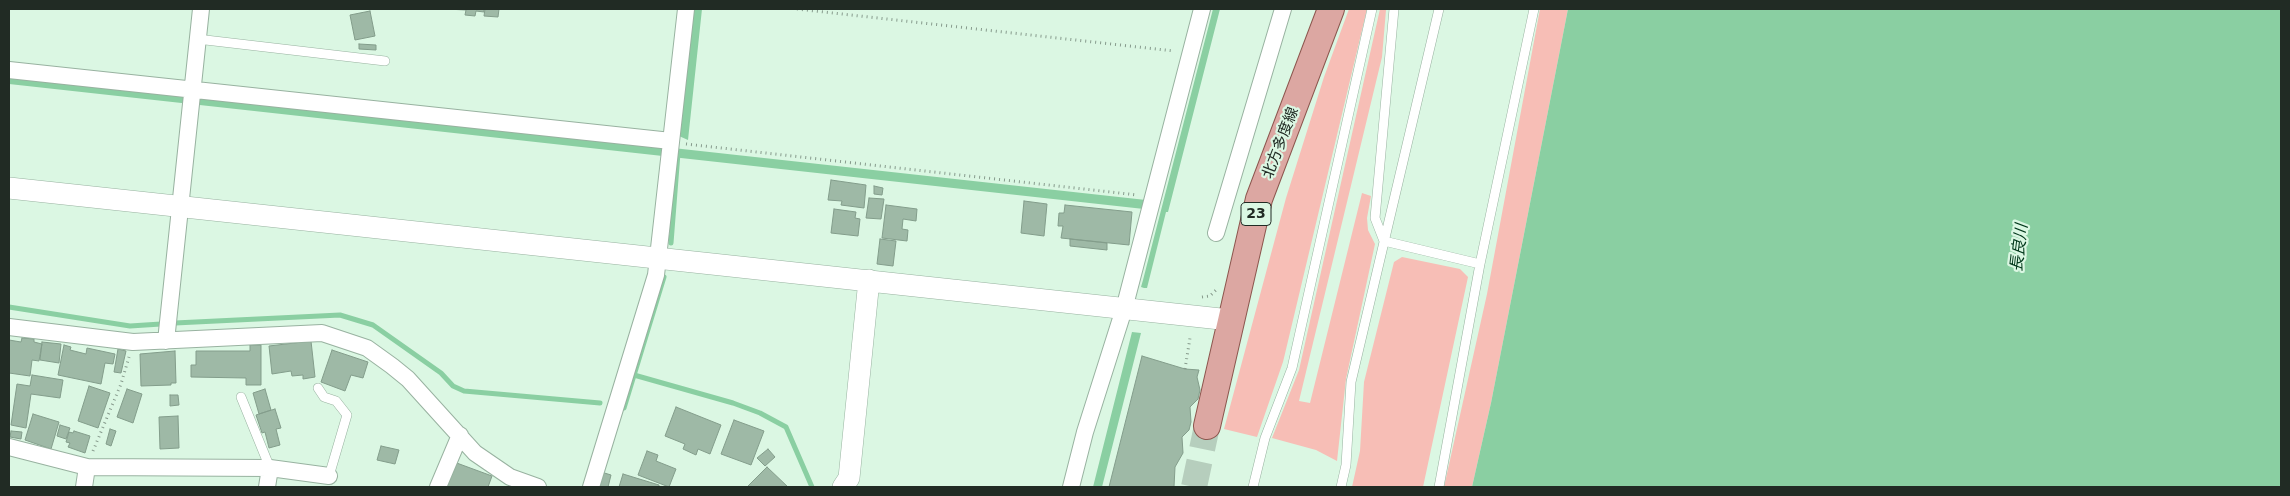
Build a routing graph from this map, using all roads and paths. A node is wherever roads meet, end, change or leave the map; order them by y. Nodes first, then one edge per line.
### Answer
1 (201, 9) edge
2 (686, 9) edge
3 (797, 9) edge
4 (1202, 9) edge
5 (1283, 9) edge
6 (1331, 9) edge
7 (1372, 9) edge
8 (1394, 9) edge
9 (1439, 9) edge
10 (1534, 9) edge
11 (198, 39) junction
12 (1190, 53) junction
13 (385, 61) dead end
14 (9, 70) edge
15 (191, 96) junction
16 (671, 141) junction
17 (9, 188) edge
18 (1153, 196) junction
19 (180, 207) junction
20 (1216, 233) dead end
21 (1384, 241) junction
22 (658, 258) junction
23 (1480, 264) junction
24 (869, 280) junction
25 (1124, 309) junction
26 (1230, 320) junction
27 (9, 327) edge
28 (1190, 338) dead end
29 (166, 341) junction
30 (133, 342) junction
31 (1185, 369) dead end
32 (318, 388) dead end
33 (241, 397) dead end
34 (1207, 426) tunnel mouth
35 (460, 435) junction
36 (9, 448) edge
37 (87, 467) junction
38 (270, 468) junction
39 (329, 476) joint
40 (84, 487) edge
41 (267, 487) edge
42 (438, 487) edge
43 (538, 487) edge
44 (591, 487) edge
45 (843, 487) edge
46 (1071, 487) edge
47 (1253, 487) edge
48 (1341, 487) edge
49 (1439, 487) edge

1 - 11 street
2 - 16 street
3 - 12 path
4 - 12 street
5 - 20 street
6 - 26 main road, 北方多度線 / 23
7 - 47 lane
8 - 21 lane
9 - 21 lane
10 - 23 lane
11 - 13 lane
11 - 15 street
12 - 18 street
14 - 15 street
15 - 16 street
15 - 19 street
16 - 18 path
16 - 22 street
17 - 19 street
18 - 25 street
19 - 22 street
19 - 29 street
21 - 23 lane
21 - 48 lane
22 - 24 street
22 - 44 street
23 - 49 lane
24 - 25 street
24 - 45 street
25 - 26 street
25 - 46 street
26 - 34 main road, 北方多度線 / 23
27 - 30 street
28 - 31 path
29 - 30 street
29 - 35 street
30 - 37 path
32 - 39 lane
33 - 38 lane
35 - 42 street
35 - 43 street
36 - 37 street
37 - 38 street
37 - 40 street
38 - 39 street
38 - 41 street

